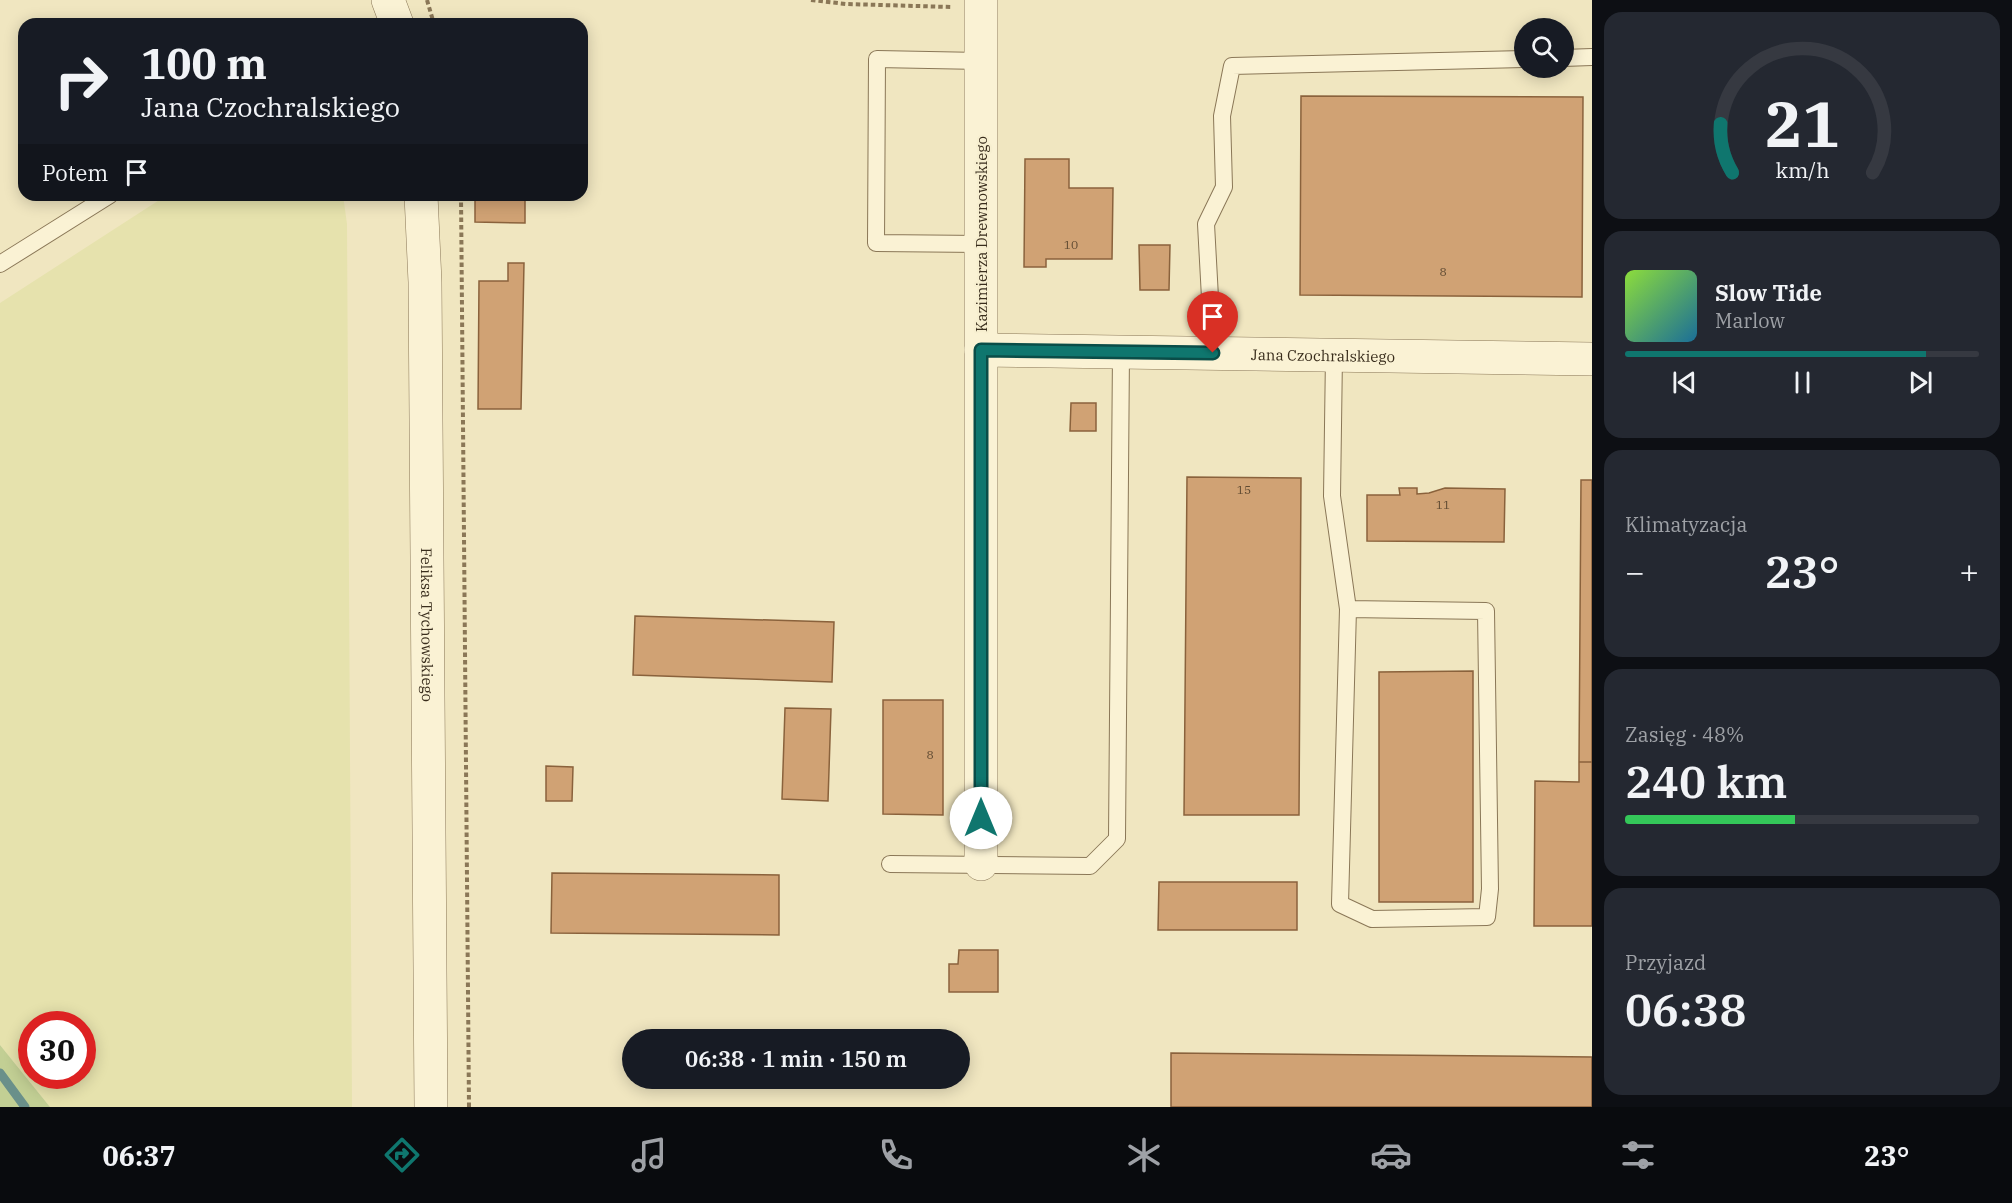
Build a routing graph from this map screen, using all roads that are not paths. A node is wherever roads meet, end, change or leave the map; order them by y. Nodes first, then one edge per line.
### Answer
1 (981, 4) edge
2 (1592, 57) edge
3 (1574, 58) edge
4 (1514, 59) edge
5 (981, 61) junction
6 (100, 201) edge
7 (421, 201) edge
8 (981, 244) junction
9 (0, 264) edge
10 (981, 350) junction
11 (1121, 352) junction
12 (1213, 353) junction
13 (1334, 355) junction
14 (1592, 358) edge
15 (1348, 609) junction
16 (890, 864) dead end
17 (981, 864) junction
18 (432, 1056) junction
19 (431, 1107) edge
20 (438, 1107) edge

1 - 5 street, Kazimierza Drewnowskiego
2 - 3 lane
4 - 12 lane
5 - 8 street, Kazimierza Drewnowskiego
5 - 8 lane
6 - 9 lane
7 - 18 street, Feliksa Tychowskiego
8 - 10 street, Kazimierza Drewnowskiego
10 - 11 street, Jana Czochralskiego
10 - 17 street, Kazimierza Drewnowskiego
11 - 12 street, Jana Czochralskiego
11 - 17 lane
12 - 13 street, Jana Czochralskiego
13 - 14 street, Jana Czochralskiego
13 - 15 lane
15 - 15 lane
16 - 17 lane
18 - 19 street, Feliksa Tychowskiego
18 - 20 street, Feliksa Tychowskiego

